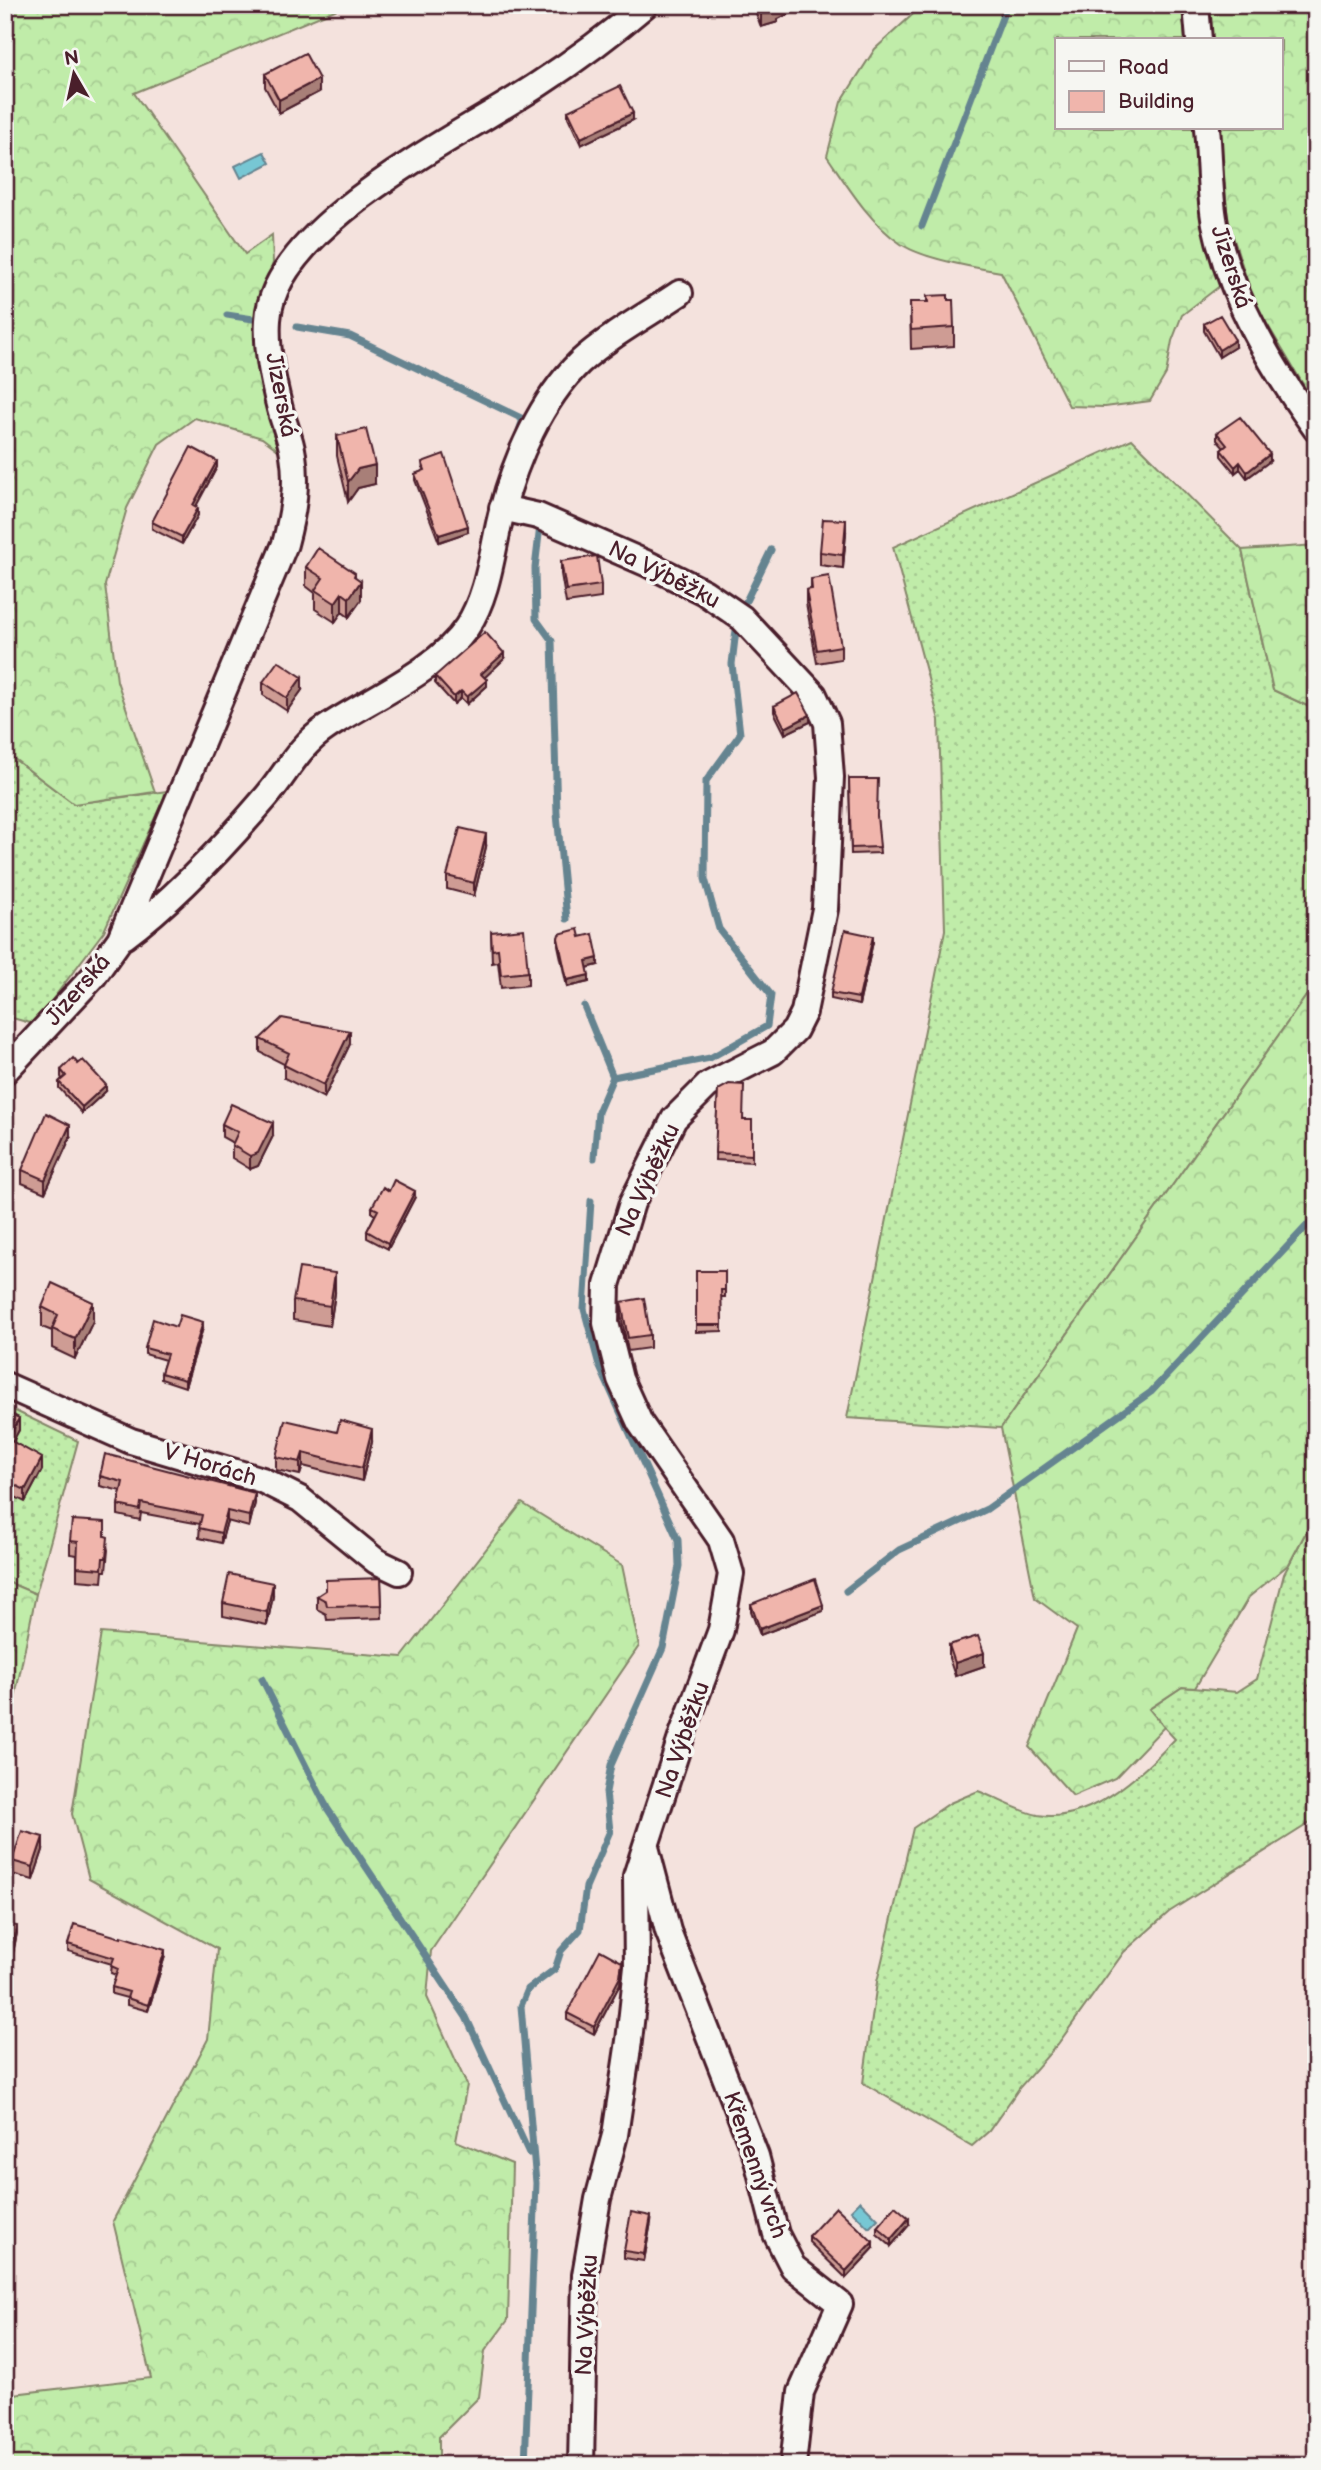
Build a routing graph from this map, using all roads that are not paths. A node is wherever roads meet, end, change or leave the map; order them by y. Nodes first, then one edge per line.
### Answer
1 (645, 5) edge
2 (1196, 5) edge
3 (1199, 38) edge
4 (1207, 130) edge
5 (680, 293) dead end
6 (1316, 429) edge
7 (502, 508) junction
8 (120, 939) junction
9 (5, 1070) edge
10 (5, 1385) edge
11 (399, 1572) dead end
12 (646, 1847) junction
13 (581, 2465) edge
14 (793, 2465) edge

1 - 8 street, Jizerská
2 - 3 street
4 - 6 street, Jizerská
5 - 7 street
7 - 8 street, Jizerská
7 - 12 street, Na Výběžku
8 - 9 street, Jizerská
10 - 11 street, V Horách
12 - 13 street, Na Výběžku
12 - 14 street, Křemenný vrch

